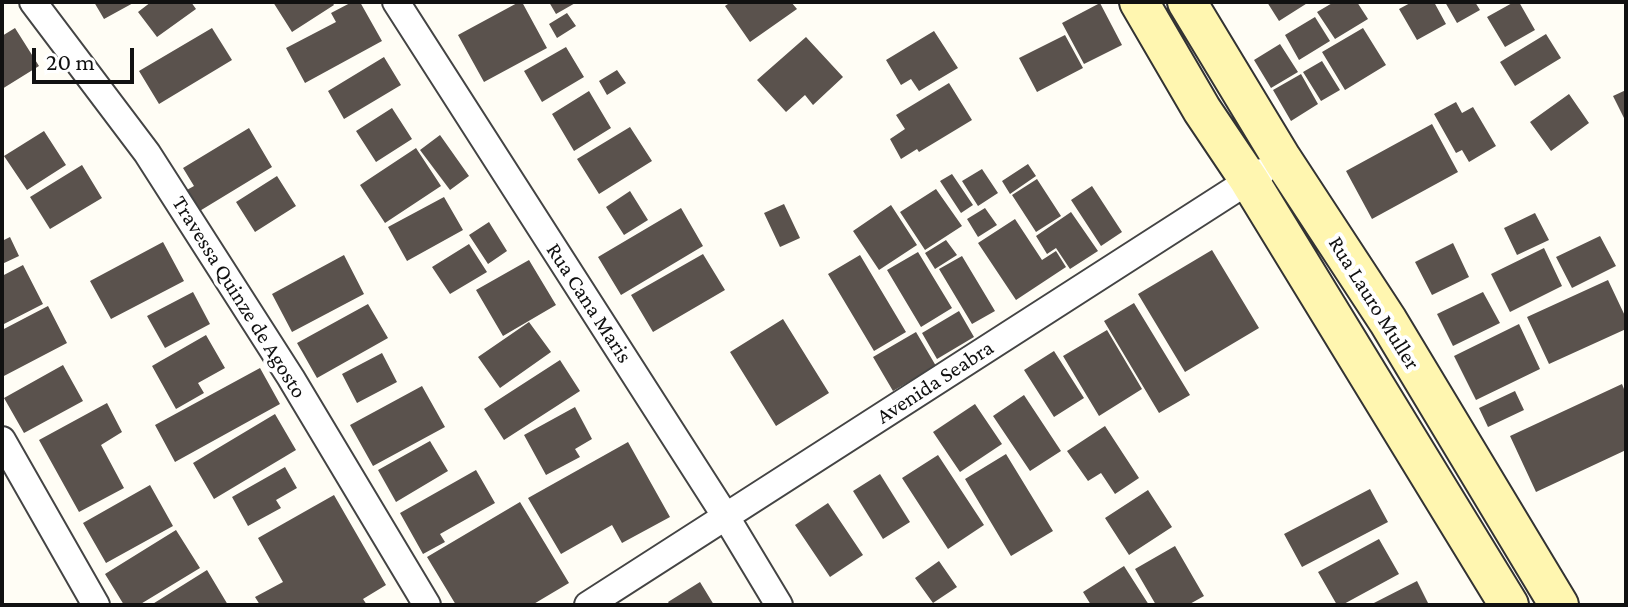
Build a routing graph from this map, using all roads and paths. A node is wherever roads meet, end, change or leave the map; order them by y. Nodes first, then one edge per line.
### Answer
1 (33, 2) edge
2 (396, 2) edge
3 (1139, 2) edge
4 (1187, 2) edge
5 (1282, 159) junction
6 (1249, 180) junction
7 (2, 440) edge
8 (726, 517) junction
9 (96, 605) edge
10 (427, 605) edge
11 (588, 605) edge
12 (779, 605) edge
13 (1509, 605) edge
14 (1559, 605) edge

1 - 10 street, Travessa Quinze de Agosto
2 - 8 street, Rua Cana Maris
3 - 6 street, Rua Lauro Muller
4 - 5 street, Rua Lauro Muller
5 - 6 street, Avenida Seabra
5 - 14 street, Rua Lauro Muller
6 - 8 street, Avenida Seabra
6 - 13 street, Rua Lauro Muller
7 - 9 street
8 - 11 street, Avenida Seabra
8 - 12 street, Rua Cana Maris

